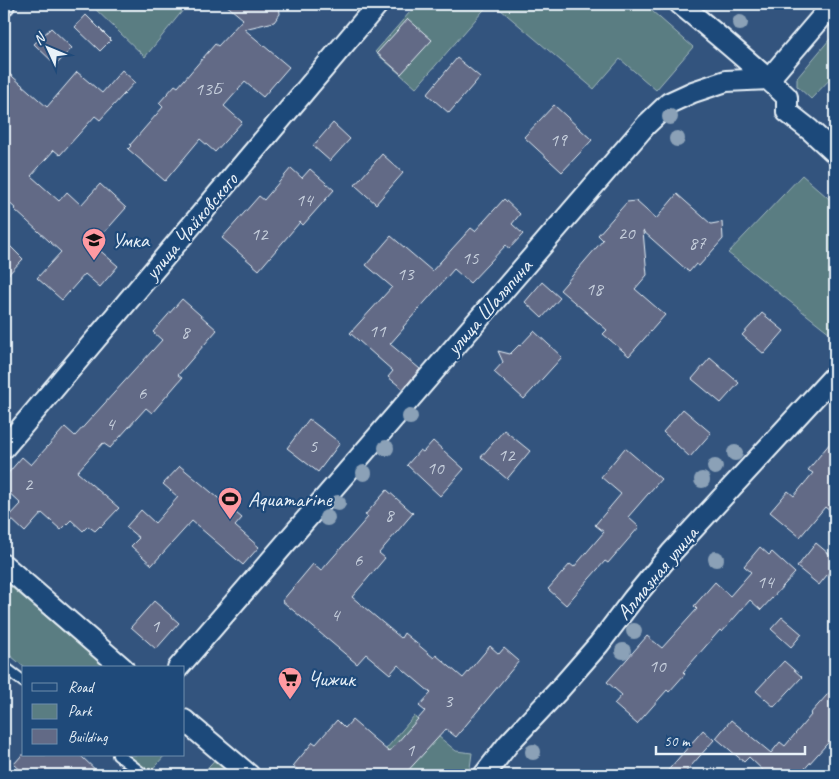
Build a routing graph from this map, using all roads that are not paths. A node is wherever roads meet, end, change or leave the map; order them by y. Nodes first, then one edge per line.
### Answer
1 (378, 4) edge
2 (680, 4) edge
3 (833, 4) edge
4 (769, 79) junction
5 (835, 153) edge
6 (835, 375) edge
7 (4, 448) edge
8 (4, 565) edge
9 (121, 666) edge
10 (180, 666) edge
11 (4, 668) edge
12 (22, 681) edge
13 (185, 721) edge
14 (119, 756) edge
15 (144, 775) edge
16 (249, 775) edge
17 (484, 775) edge

1 - 7 street, улица Чайковского
2 - 4 street
3 - 4 street
4 - 5 street
4 - 10 street, улица Шаляпина
6 - 17 street, Алмазная улица
8 - 9 street
11 - 12 lane
13 - 16 street
14 - 15 lane

